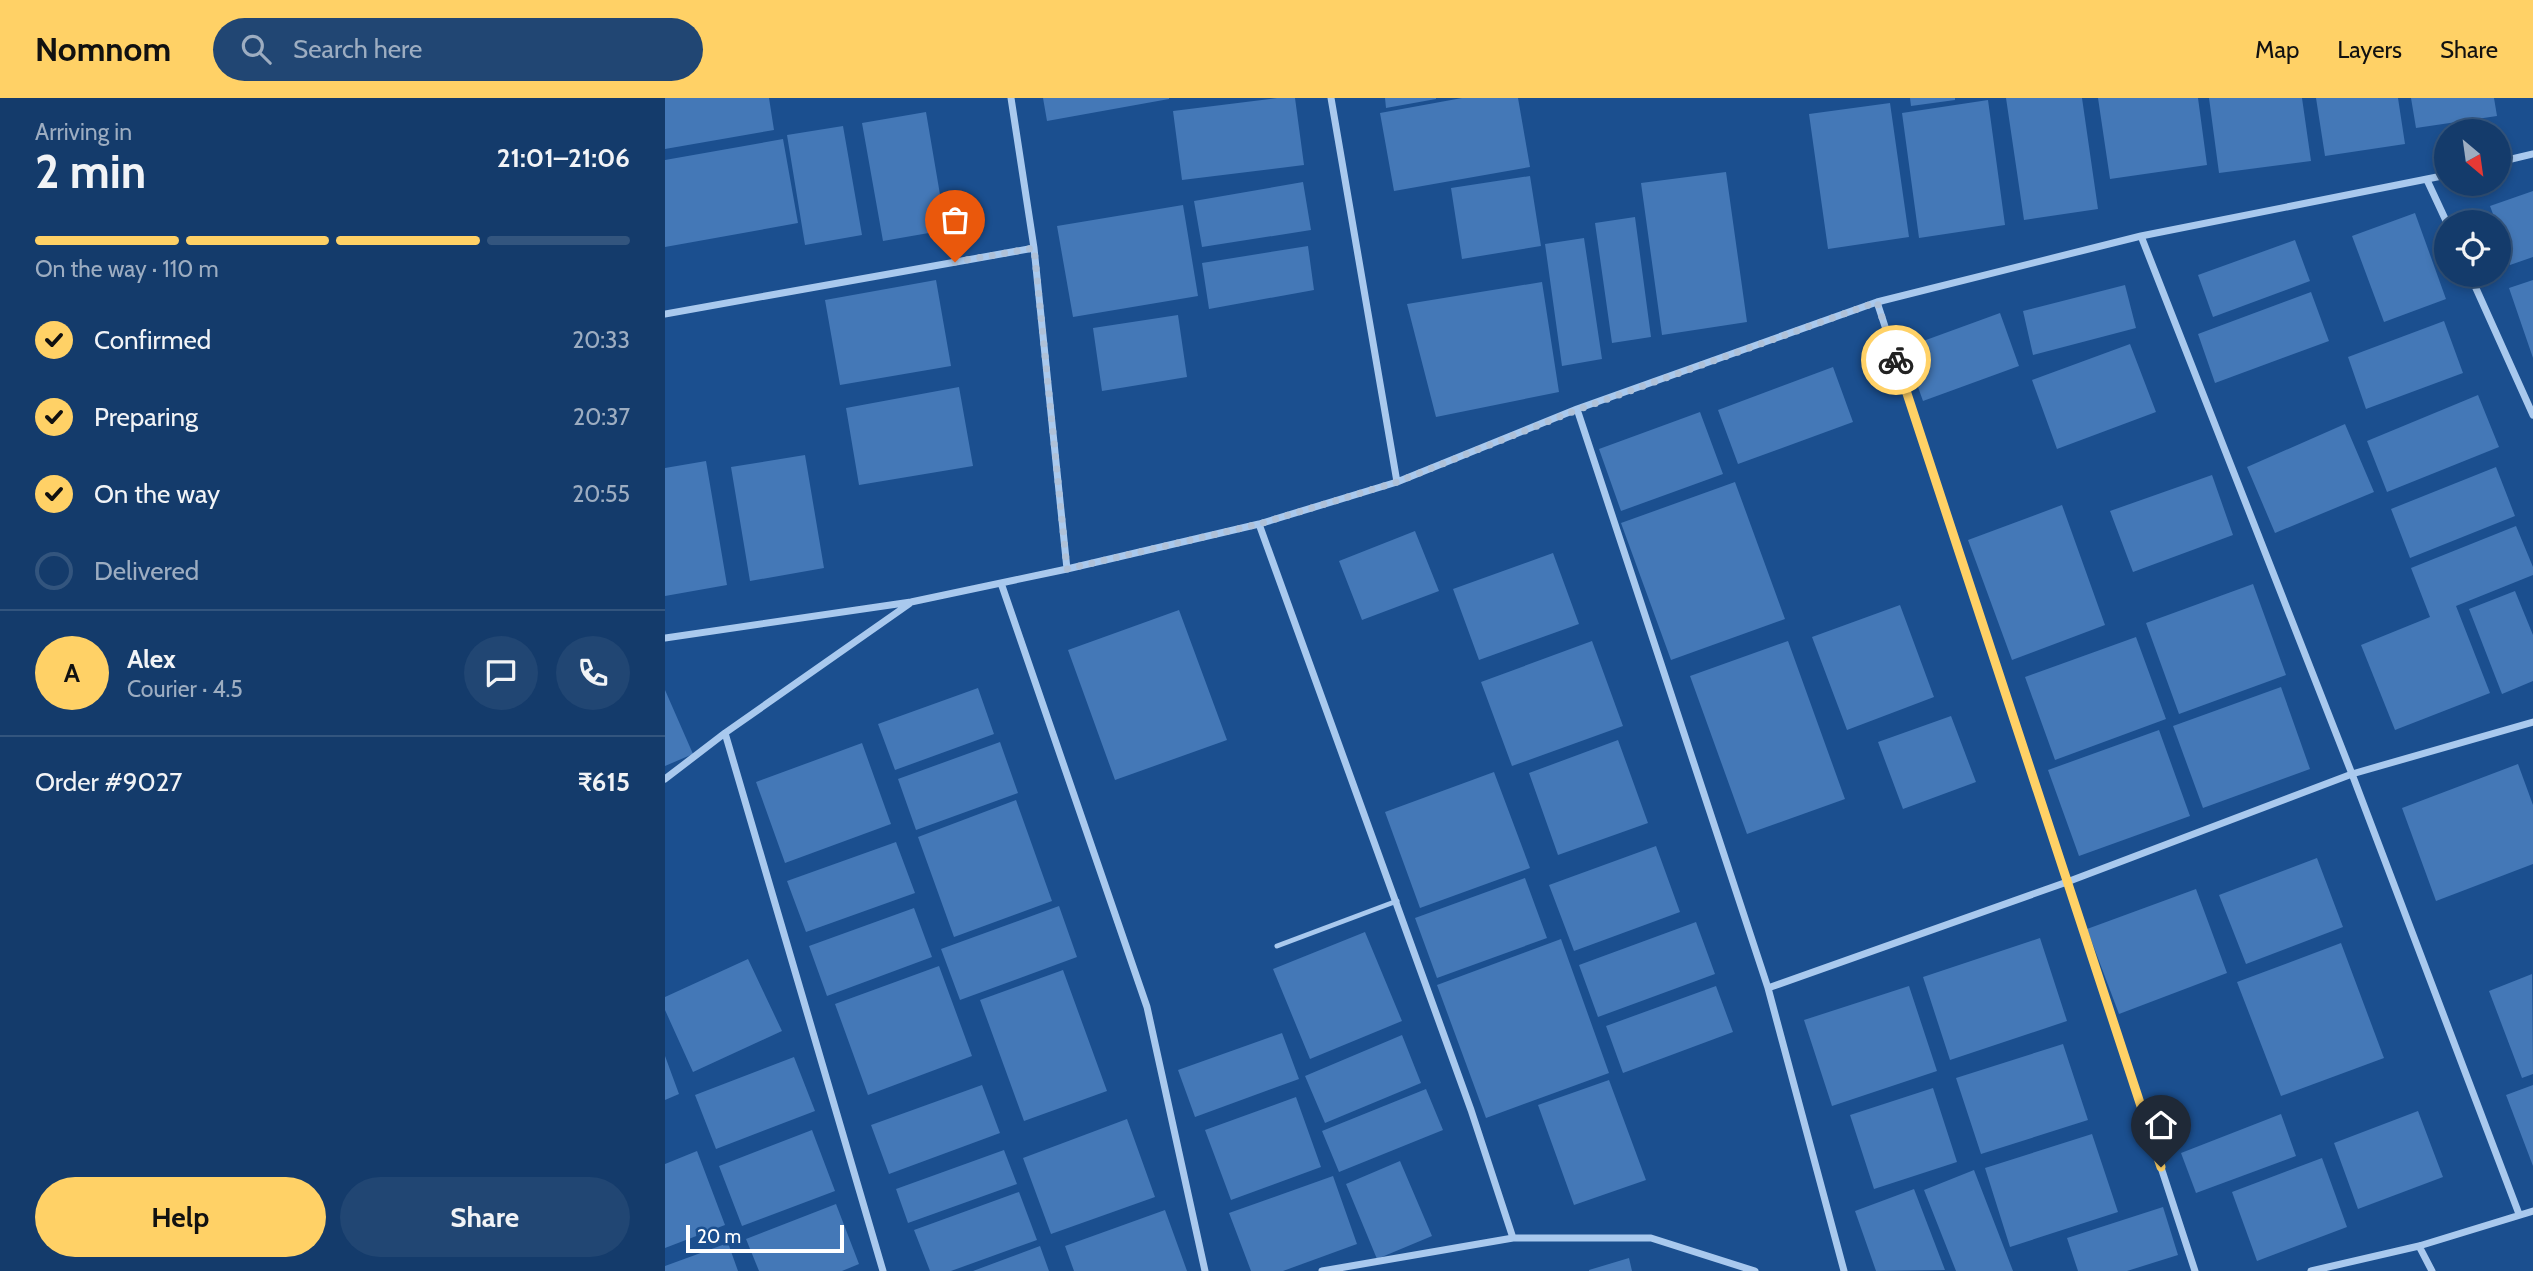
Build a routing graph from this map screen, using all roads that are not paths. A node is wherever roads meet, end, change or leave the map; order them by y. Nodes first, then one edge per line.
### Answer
1 (1010, 98) edge
2 (1331, 98) edge
3 (2533, 154) edge
4 (2511, 159) edge
5 (2434, 178) edge
6 (2427, 180) junction
7 (2441, 210) edge
8 (2141, 236) junction
9 (1034, 248) junction
10 (2475, 287) edge
11 (1877, 302) junction
12 (665, 314) edge
13 (1577, 410) junction
14 (2533, 415) edge
15 (1397, 482) junction
16 (1259, 524) junction
17 (1067, 569) junction
18 (1001, 583) junction
19 (911, 602) junction
20 (665, 638) edge
21 (2533, 722) edge
22 (725, 733) junction
23 (2351, 775) junction
24 (665, 779) edge
25 (2067, 882) junction
26 (1397, 901) junction
27 (1277, 946) dead end
28 (1768, 988) junction
29 (2533, 1211) edge
30 (2519, 1214) junction
31 (1513, 1238) junction
32 (2419, 1246) junction
33 (883, 1271) edge
34 (1205, 1271) edge
35 (1322, 1271) edge
36 (1755, 1271) edge
37 (1844, 1271) edge
38 (2195, 1271) edge
39 (2311, 1271) edge
40 (2432, 1271) edge

1 - 9 street
2 - 15 street
3 - 4 street
5 - 6 street
6 - 7 street
6 - 8 street
8 - 11 street
8 - 23 street
9 - 12 street
9 - 17 street
10 - 14 street
11 - 13 street
11 - 25 street
13 - 15 street
13 - 28 street
15 - 16 street
16 - 17 street
16 - 26 street
17 - 18 street
18 - 19 street
18 - 34 street
19 - 20 street
19 - 22 street
21 - 23 street
22 - 24 street
22 - 33 street
23 - 25 street
23 - 30 street
25 - 28 street
25 - 38 street
26 - 27 lane
26 - 31 street
28 - 37 street
29 - 30 street
30 - 32 street
31 - 35 street
31 - 36 street
32 - 39 street
32 - 40 street

